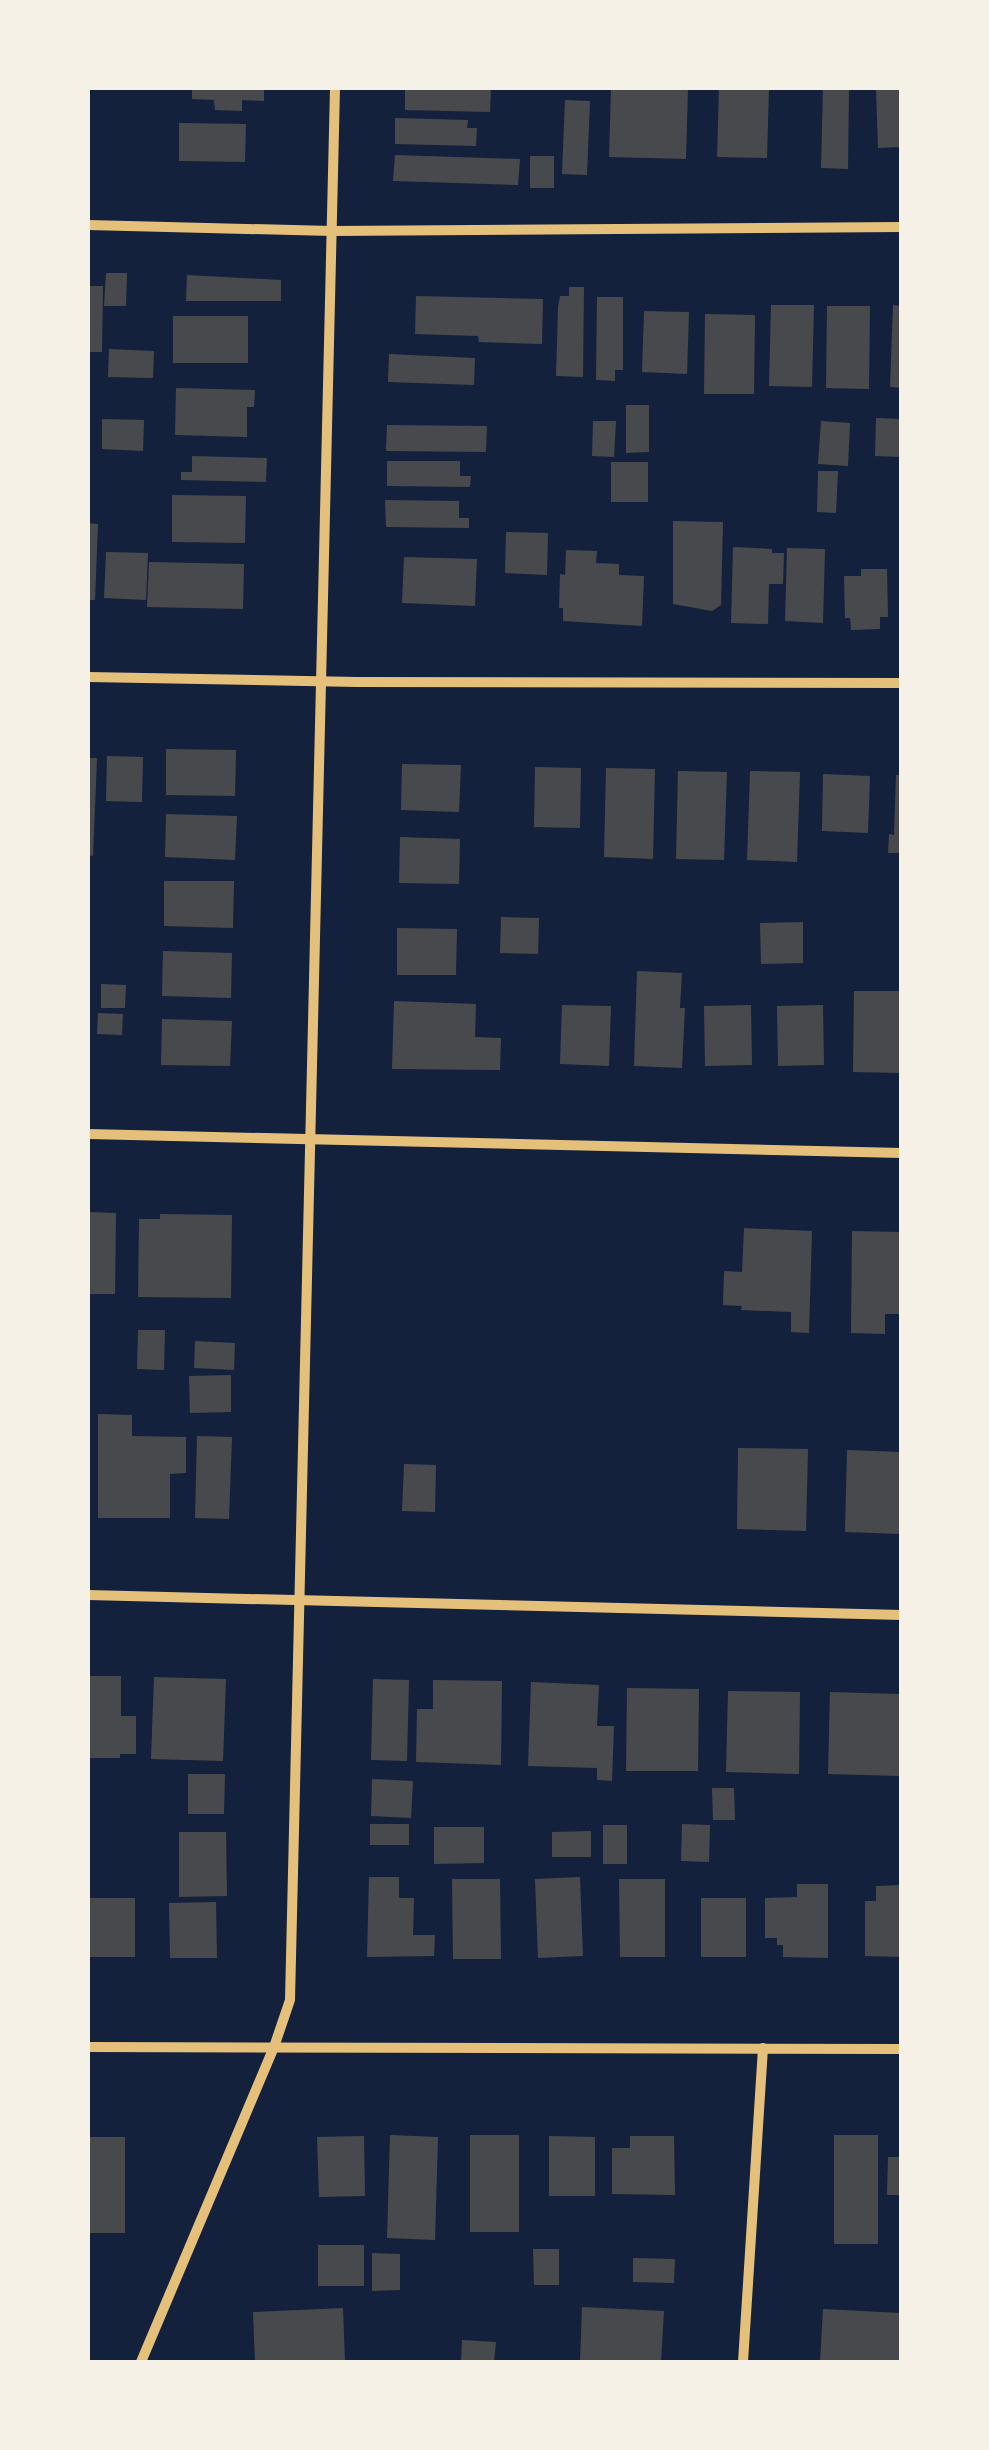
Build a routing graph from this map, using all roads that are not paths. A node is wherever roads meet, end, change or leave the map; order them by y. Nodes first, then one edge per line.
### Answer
1 (335, 88) edge
2 (88, 225) edge
3 (902, 227) edge
4 (332, 231) junction
5 (88, 677) edge
6 (322, 682) junction
7 (902, 683) edge
8 (88, 1134) edge
9 (311, 1140) junction
10 (902, 1153) edge
11 (88, 1595) edge
12 (301, 1601) junction
13 (902, 1615) edge
14 (274, 2046) junction
15 (88, 2048) edge
16 (763, 2048) junction
17 (902, 2048) edge
18 (141, 2362) edge
19 (743, 2362) edge

1 - 4 street
2 - 4 street
3 - 4 street
4 - 6 street
5 - 6 street
6 - 7 street
6 - 9 street
8 - 9 street
9 - 10 street
9 - 12 street
11 - 12 street
12 - 13 street
12 - 14 street
14 - 15 street
14 - 16 street
14 - 18 street
16 - 17 street
16 - 19 street

